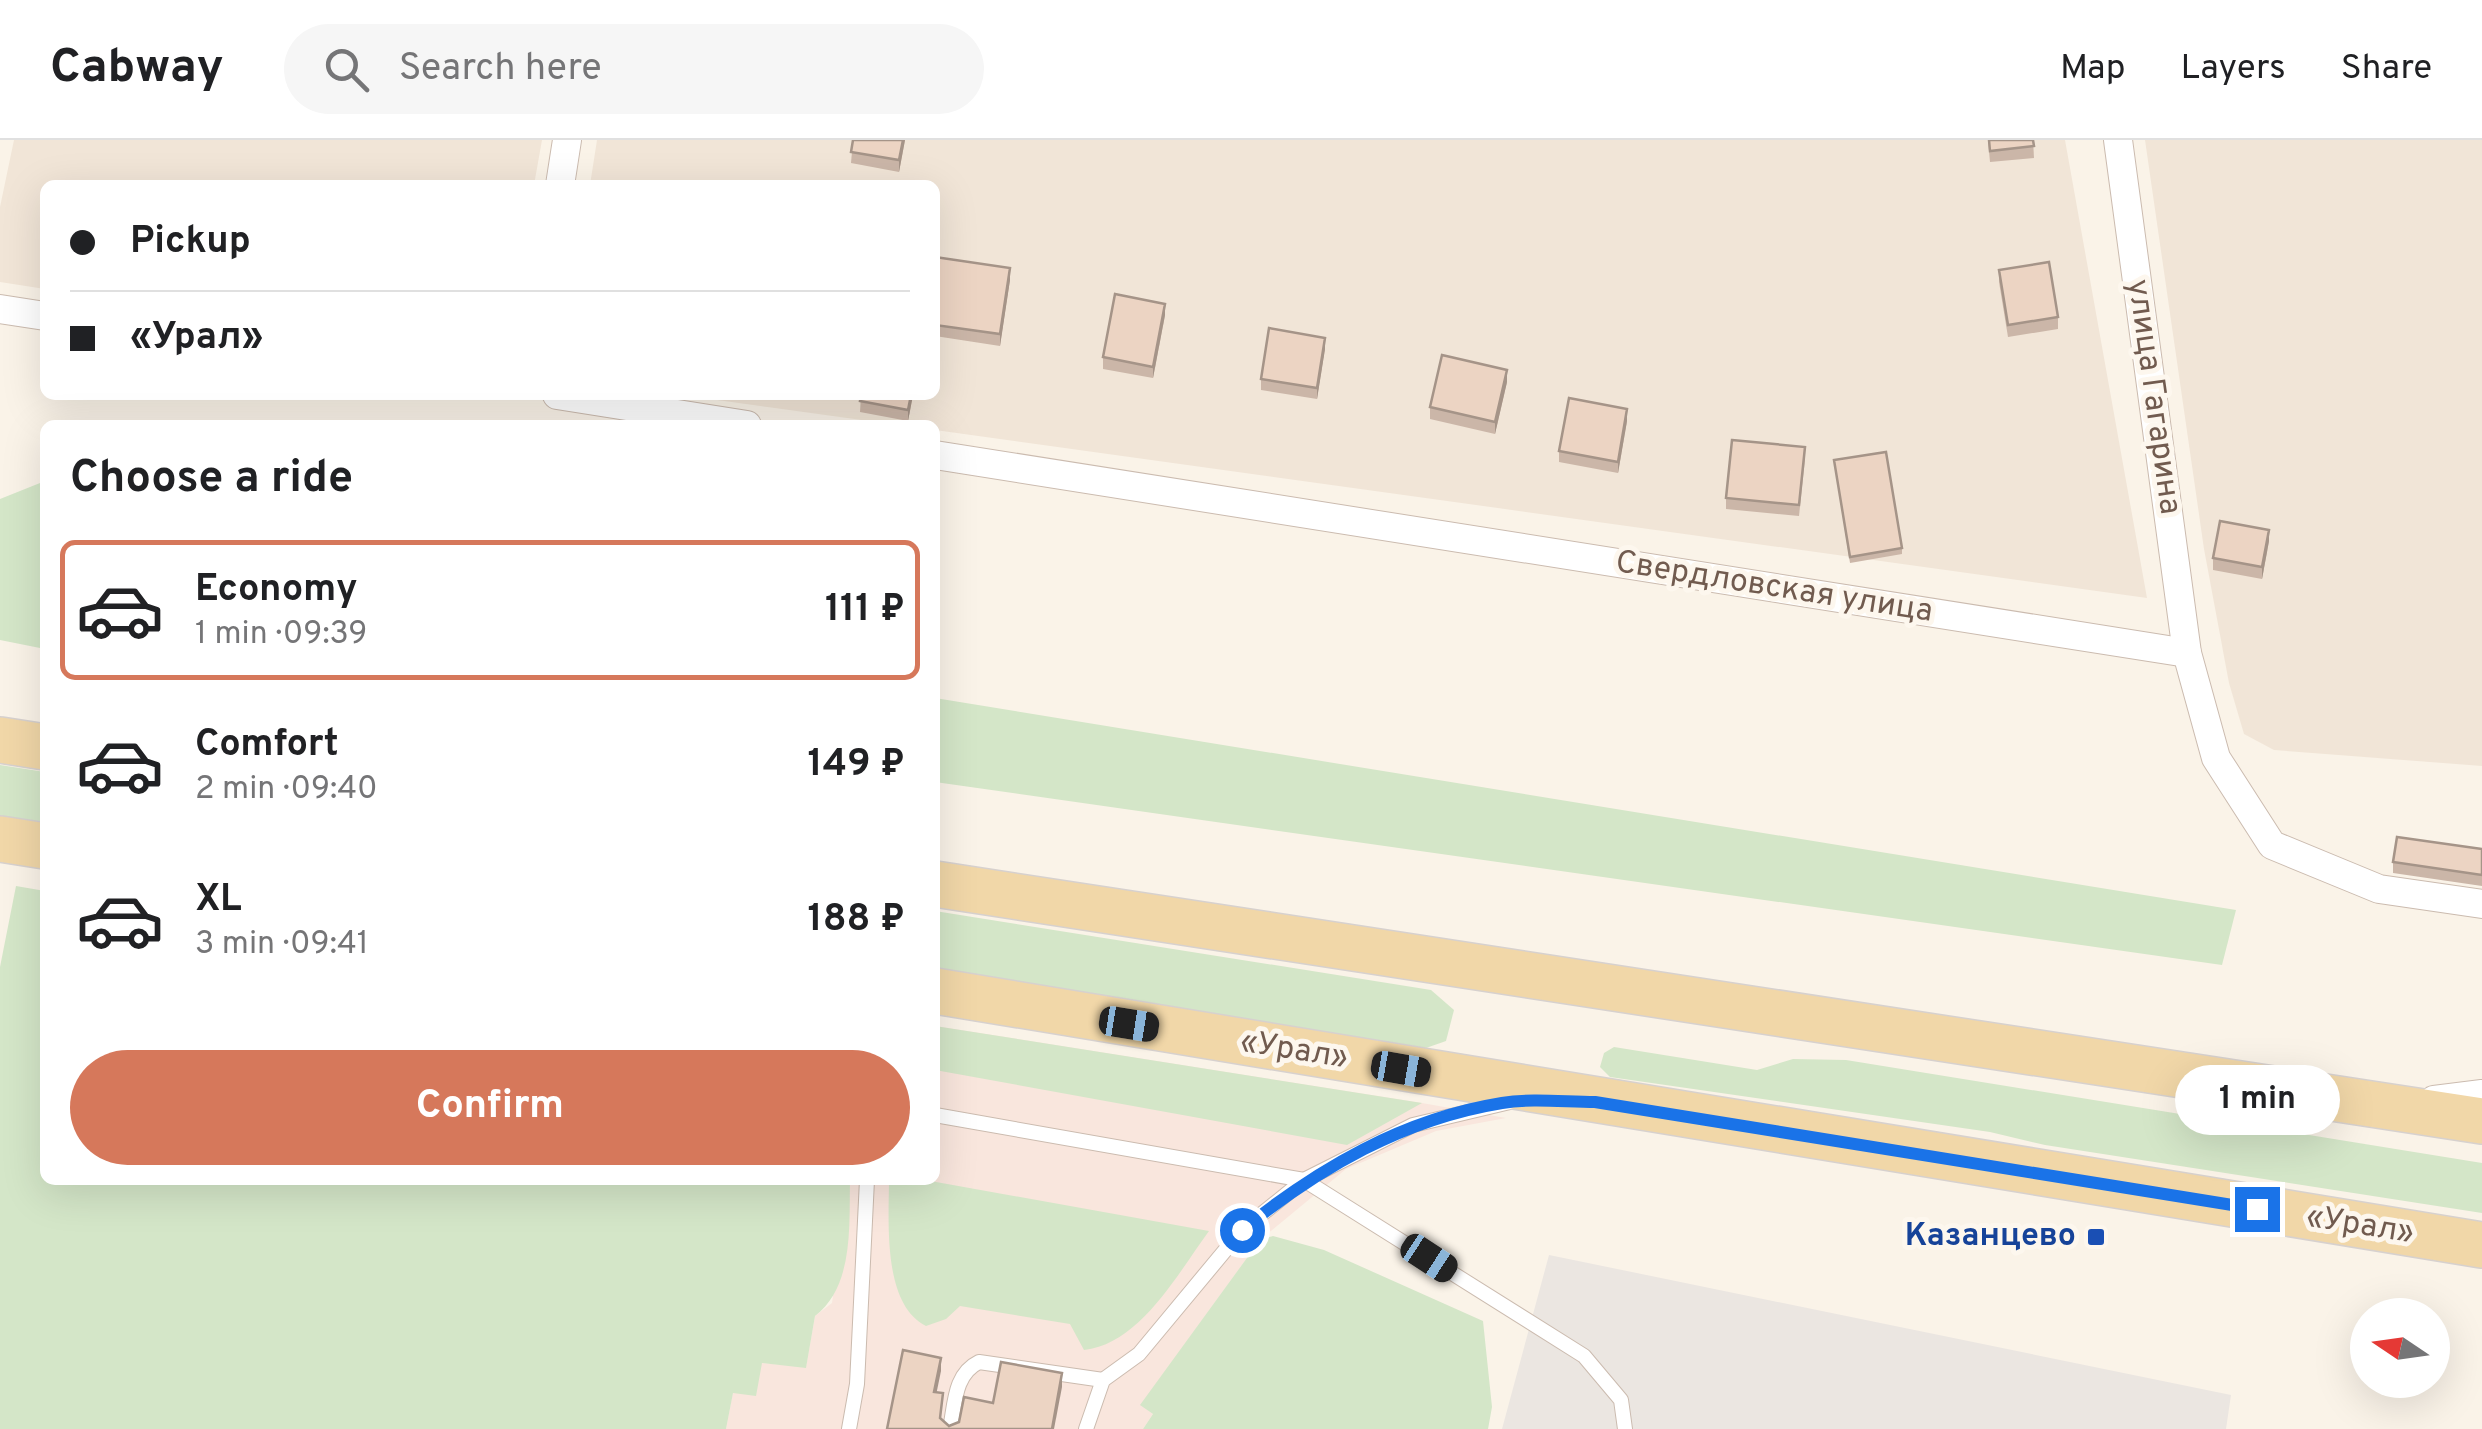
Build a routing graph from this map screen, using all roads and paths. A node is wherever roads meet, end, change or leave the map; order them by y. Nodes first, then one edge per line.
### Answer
1 (567, 140) edge
2 (2118, 140) edge
3 (561, 180) edge
4 (0, 309) edge
5 (40, 315) edge
6 (590, 400) edge
7 (716, 420) edge
8 (940, 456) edge
9 (2187, 654) junction
10 (0, 740) edge
11 (40, 746) edge
12 (0, 838) edge
13 (40, 845) edge
14 (940, 885) edge
15 (2482, 904) edge
16 (940, 992) edge
17 (2482, 1094) edge
18 (1595, 1102) junction
19 (2389, 1105) junction
20 (940, 1116) edge
21 (2482, 1121) edge
22 (1304, 1180) junction
23 (867, 1185) edge
24 (2482, 1245) edge
25 (1104, 1380) junction
26 (849, 1429) edge
27 (950, 1429) edge
28 (1086, 1429) edge
29 (1625, 1429) edge

1 - 3 street
2 - 9 street, улица Гагарина
4 - 5 street
6 - 7 street
8 - 9 street, Свердловская улица
9 - 15 street
10 - 11 main road
12 - 13 main road
14 - 19 main road
16 - 18 main road, «Урал»
17 - 19 street
18 - 22 lane
18 - 24 main road, «Урал»
19 - 21 main road
20 - 22 lane
22 - 25 lane
22 - 29 lane
23 - 26 lane
25 - 27 lane
25 - 28 lane

